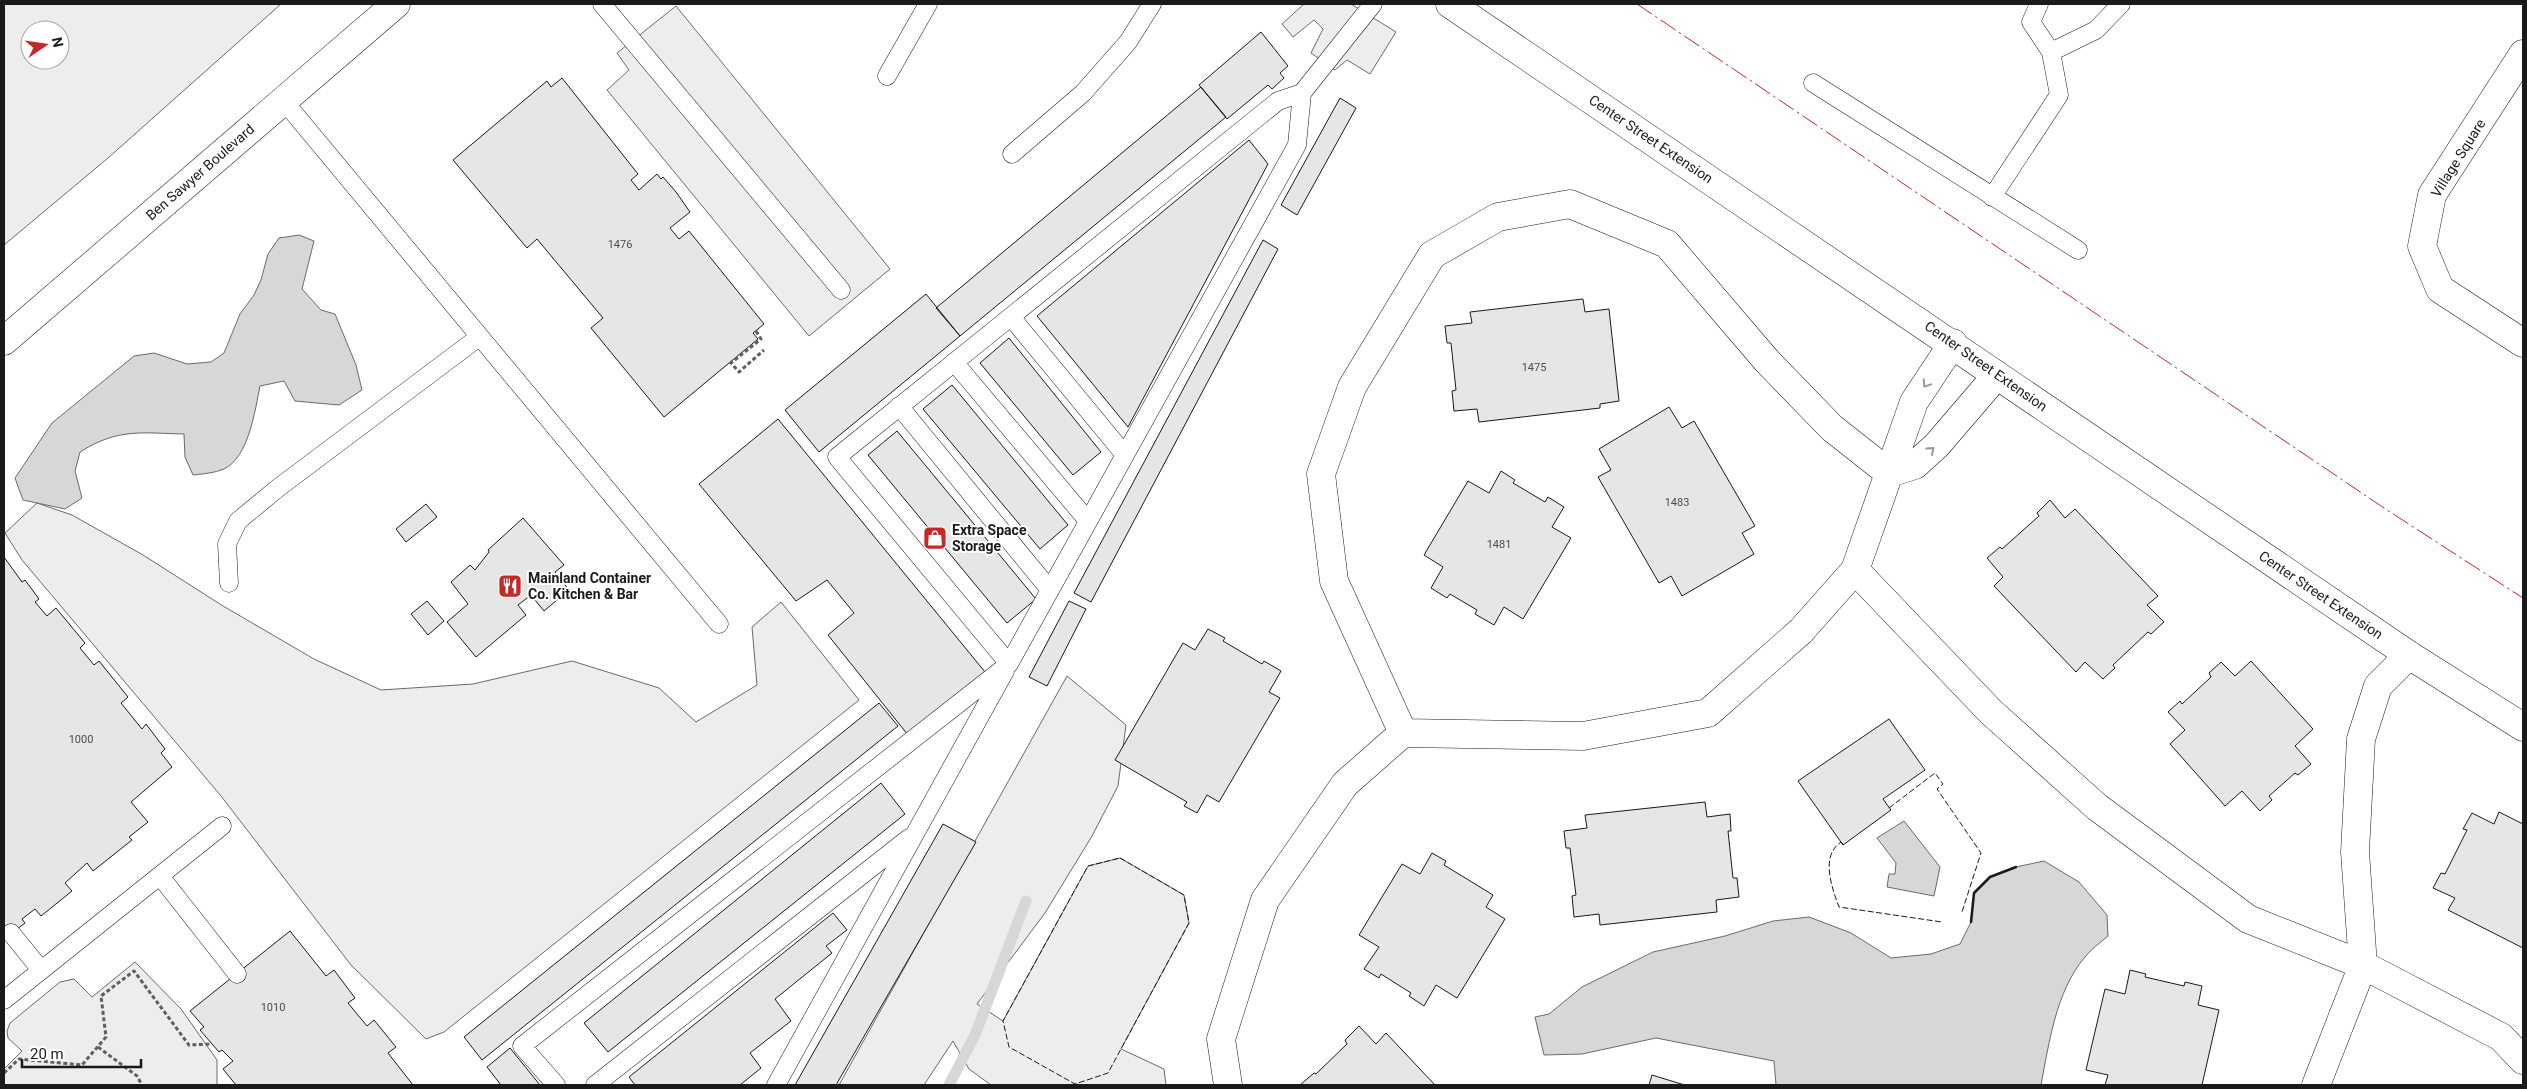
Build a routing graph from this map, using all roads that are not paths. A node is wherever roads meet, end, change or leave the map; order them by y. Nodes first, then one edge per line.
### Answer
1 (396, 4) edge
2 (602, 4) edge
3 (928, 4) edge
4 (1152, 4) edge
5 (1373, 4) edge
6 (1450, 4) edge
7 (2039, 4) edge
8 (2121, 4) edge
9 (2051, 52) junction
10 (2523, 54) edge
11 (887, 76) dead end
12 (1813, 82) dead end
13 (1302, 93) junction
14 (283, 100) junction
15 (1012, 154) dead end
16 (1992, 197) junction
17 (2078, 250) dead end
18 (841, 290) dead end
19 (1011, 317) junction
20 (479, 337) junction
21 (4, 341) edge
22 (1953, 343) junction
23 (2523, 343) edge
24 (954, 362) junction
25 (1997, 375) junction
26 (899, 406) junction
27 (1125, 455) junction
28 (1889, 472) junction
29 (1088, 521) junction
30 (1855, 570) junction
31 (229, 583) dead end
32 (1050, 590) junction
33 (718, 624) dead end
34 (2409, 655) junction
35 (1009, 664) junction
36 (2523, 727) edge
37 (1403, 733) junction
38 (222, 826) dead end
39 (916, 834) junction
40 (160, 876) junction
41 (11, 933) dead end
42 (2363, 965) junction
43 (41, 970) junction
44 (237, 974) dead end
45 (4, 1000) edge
46 (2523, 1060) edge
47 (556, 1085) edge
48 (595, 1085) edge
49 (776, 1085) edge
50 (1228, 1085) edge
51 (2316, 1085) edge

1 - 14 street, Ben Sawyer Boulevard
2 - 18 lane
3 - 11 lane
4 - 15 lane
5 - 13 lane
6 - 22 street, Center Street Extension
7 - 9 lane
8 - 9 lane
9 - 16 lane
10 - 23 street, Village Square
12 - 16 lane
13 - 19 lane
13 - 27 lane
14 - 20 lane
14 - 21 street, Ben Sawyer Boulevard
16 - 17 lane
19 - 24 lane
19 - 27 lane
20 - 31 lane
20 - 33 lane
22 - 25 street, Center Street Extension
22 -> 28 street
24 - 26 lane
24 - 29 lane
28 -> 25 street
25 - 34 street, Center Street Extension
26 - 32 lane
26 - 35 lane
27 - 29 lane
28 - 30 street
28 - 37 street
29 - 32 lane
30 - 37 street
30 - 42 street
32 - 35 lane
34 - 36 street, Center Street Extension
34 - 42 street
35 - 39 lane
35 - 47 lane
37 - 50 street
38 - 40 lane
39 - 48 lane
39 - 49 lane
40 - 43 lane
40 - 44 lane
41 - 43 lane
42 - 46 street
42 - 51 street
43 - 45 lane

